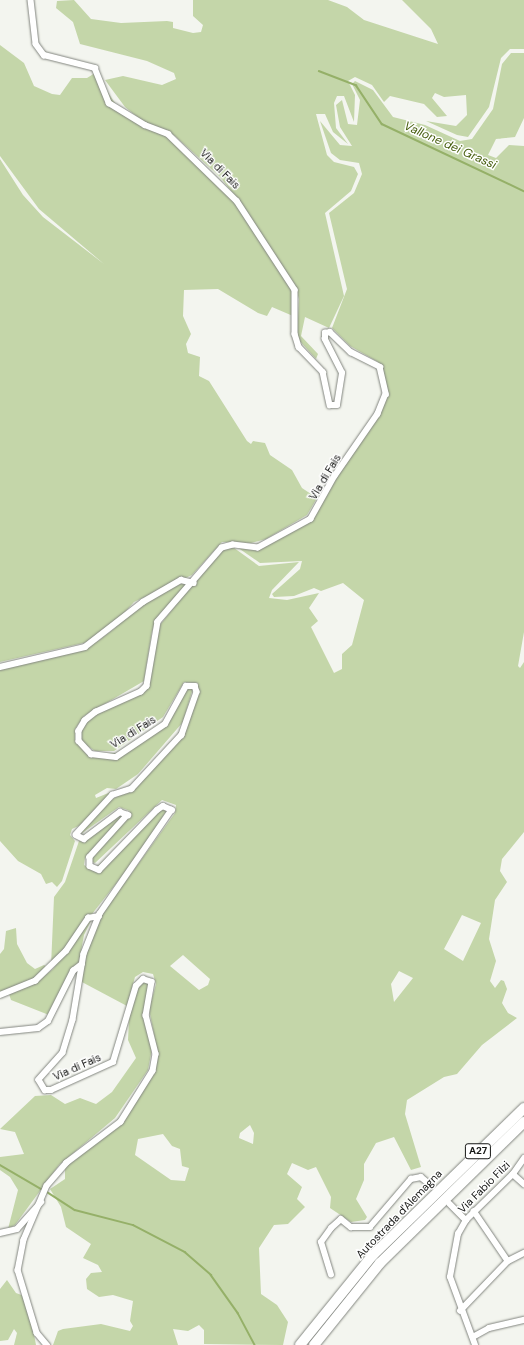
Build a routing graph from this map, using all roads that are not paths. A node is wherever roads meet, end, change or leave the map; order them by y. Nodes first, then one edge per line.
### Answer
1 (31, 0) edge
2 (194, 583) junction
3 (0, 667) edge
4 (99, 916) junction
5 (82, 964) junction
6 (0, 996) edge
7 (0, 1032) edge
8 (524, 1108) edge
9 (524, 1122) edge
10 (524, 1158) edge
11 (513, 1174) junction
12 (426, 1181) dead end
13 (524, 1184) edge
14 (41, 1202) junction
15 (450, 1204) tunnel mouth
16 (474, 1211) junction
17 (466, 1220) junction
18 (0, 1233) edge
19 (524, 1253) edge
20 (508, 1261) junction
21 (331, 1275) dead end
22 (460, 1310) junction
23 (524, 1320) edge
24 (473, 1337) junction
25 (47, 1345) edge
26 (300, 1345) edge
27 (314, 1345) edge
28 (475, 1345) edge

1 - 2 street, Via di Fais
2 - 3 street
2 - 4 street, Via di Fais
4 - 5 street, Via di Fais
4 - 6 street
5 - 7 street
5 - 14 street, Via di Fais
8 - 26 highway, Autostrada d'Alemagna / A27
9 - 27 highway, Autostrada d'Alemagna / A27
10 - 11 street, Via Fabio Filzi
11 - 13 street
11 - 16 street, Via Fabio Filzi
12 - 21 street
14 - 18 street
14 - 25 street
15 - 17 street
16 - 17 street, Via Fabio Filzi
16 - 20 street
17 - 22 street, Via Fabio Filzi
19 - 20 street
20 - 22 street
22 - 24 street, Via Fabio Filzi
23 - 24 street
24 - 28 street, Via Fabio Filzi

